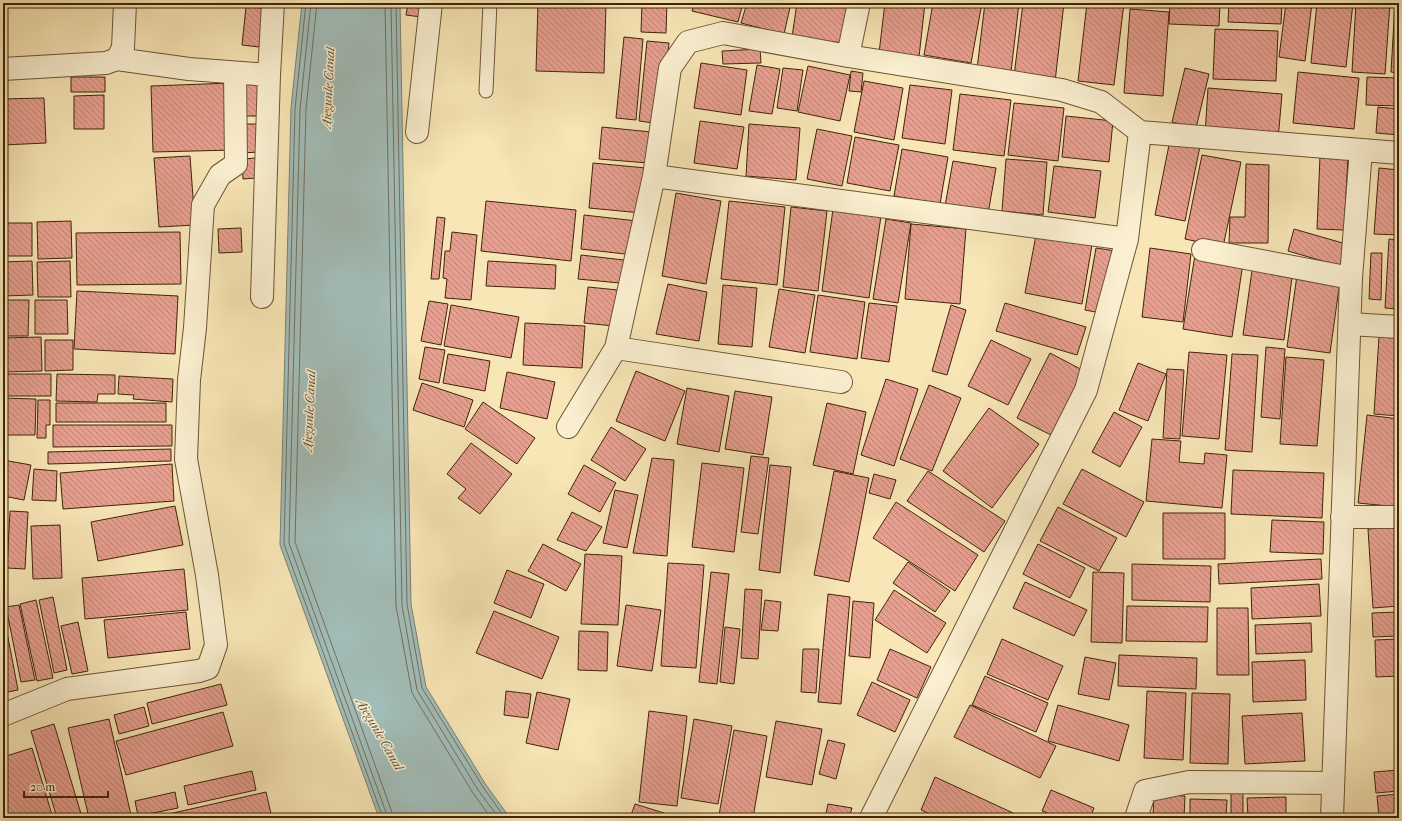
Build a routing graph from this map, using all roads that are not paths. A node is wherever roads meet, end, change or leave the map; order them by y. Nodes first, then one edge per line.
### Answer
1 (125, 3) edge
2 (273, 3) edge
3 (431, 3) edge
4 (490, 3) edge
5 (859, 3) edge
6 (848, 56) junction
7 (117, 59) junction
8 (3, 69) edge
9 (235, 73) junction
10 (269, 75) junction
11 (486, 91) dead end
12 (417, 132) dead end
13 (1140, 132) junction
14 (1361, 150) junction
15 (1399, 153) edge
16 (654, 176) junction
17 (1127, 239) junction
18 (1203, 250) dead end
19 (1351, 278) junction
20 (262, 297) dead end
21 (1350, 324) junction
22 (1399, 327) edge
23 (616, 348) junction
24 (840, 382) dead end
25 (568, 427) dead end
26 (1342, 517) junction
27 (1399, 517) edge
28 (3, 715) edge
29 (1333, 783) junction
30 (871, 818) edge
31 (1136, 818) edge
32 (1332, 818) edge

1 - 7 street
2 - 10 street
3 - 12 street
4 - 11 lane
5 - 6 street
6 - 13 street
6 - 16 street
7 - 8 street
7 - 9 street
9 - 10 street
9 - 28 street
10 - 20 street
13 - 14 street
13 - 17 street
14 - 15 street
14 - 19 street
16 - 17 street
16 - 23 street
17 - 30 street
18 - 19 street
19 - 21 street
21 - 22 street
21 - 26 street
23 - 24 street
23 - 25 street
26 - 27 street
26 - 29 street
29 - 31 street
29 - 32 street

